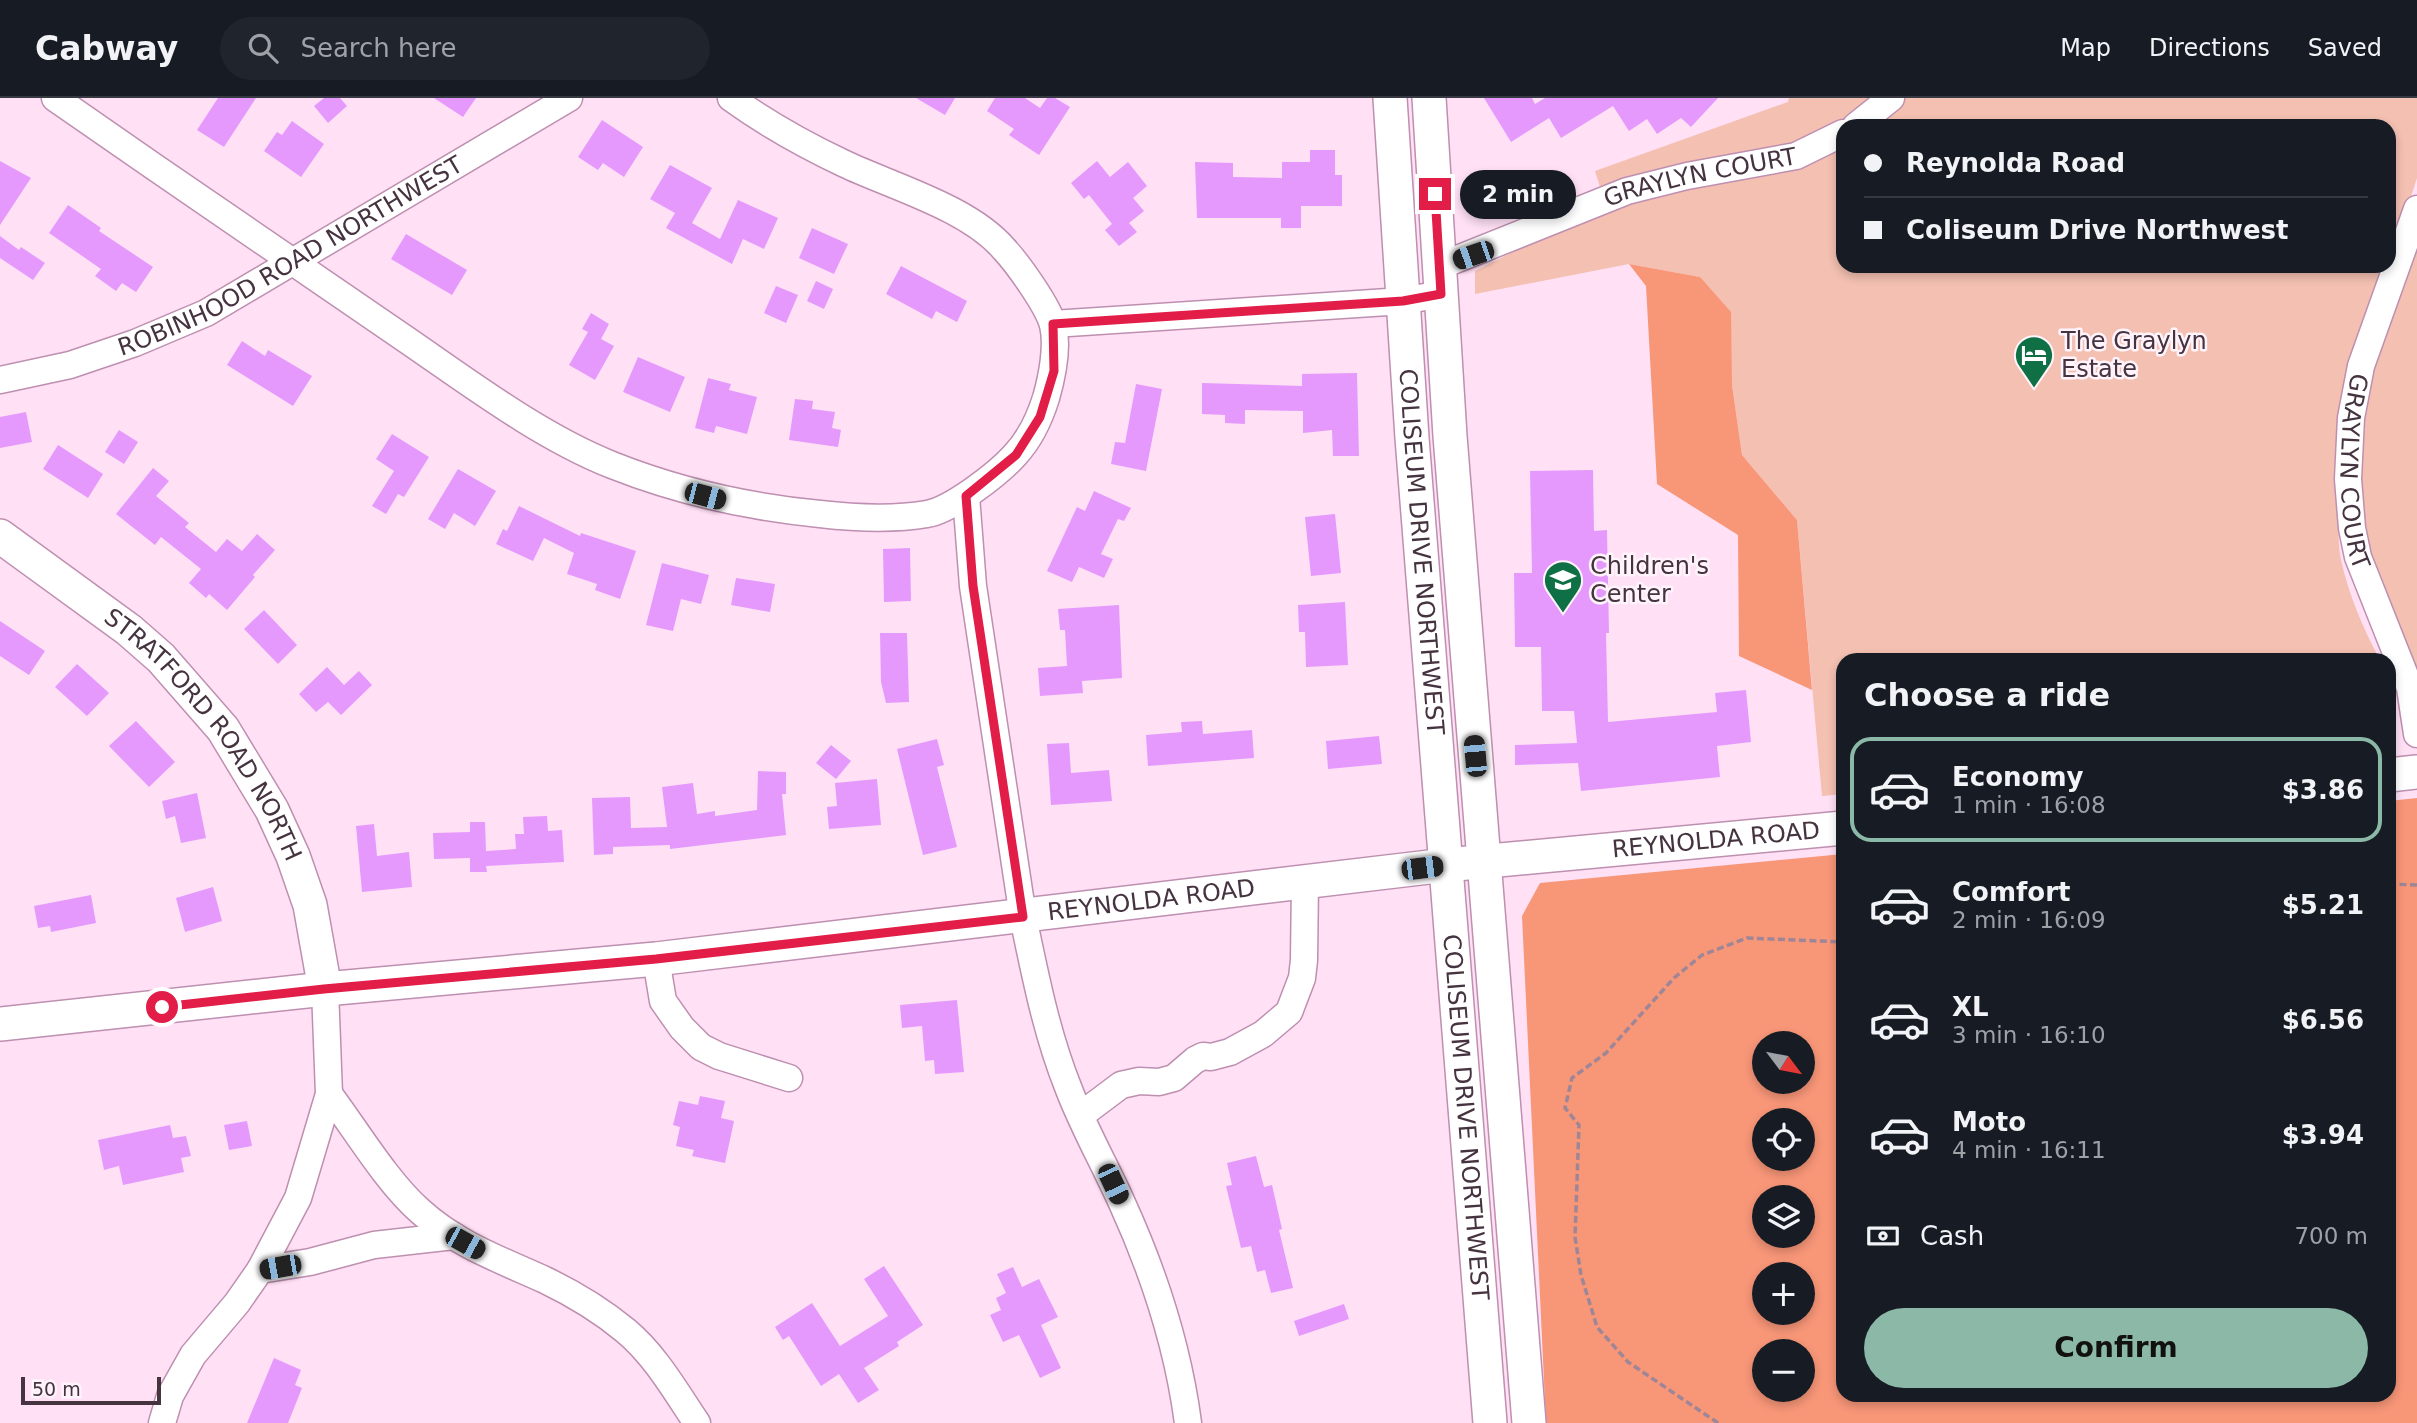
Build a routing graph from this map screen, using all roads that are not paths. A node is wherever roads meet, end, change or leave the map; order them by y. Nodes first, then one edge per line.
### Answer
1 (55, 98) edge
2 (569, 98) edge
3 (731, 98) edge
4 (1390, 98) edge
5 (1429, 98) edge
6 (1891, 98) edge
7 (1865, 119) edge
8 (1836, 136) edge
9 (2417, 209) edge
10 (294, 263) junction
11 (2396, 268) edge
12 (2394, 273) edge
13 (1441, 280) junction
14 (1403, 301) junction
15 (1053, 324) junction
16 (0, 380) edge
17 (966, 496) junction
18 (0, 536) edge
19 (2417, 734) edge
20 (2417, 772) edge
21 (2396, 774) edge
22 (1836, 829) edge
23 (1484, 862) junction
24 (1446, 865) junction
25 (1305, 883) junction
26 (1023, 917) junction
27 (656, 959) junction
28 (324, 989) junction
29 (0, 1024) edge
30 (789, 1077) dead end
31 (329, 1094) junction
32 (1081, 1115) junction
33 (454, 1237) junction
34 (260, 1270) junction
35 (162, 1423) edge
36 (697, 1423) edge
37 (1188, 1423) edge
38 (1490, 1423) edge
39 (1529, 1423) edge

1 - 10 street
2 - 10 street, ROBINHOOD ROAD NORTHWEST
3 - 15 street
4 - 14 main road, COLISEUM DRIVE NORTHWEST
5 - 13 main road, COLISEUM DRIVE NORTHWEST
6 - 7 street
8 - 13 street, GRAYLYN COURT
9 - 11 street, GRAYLYN COURT
10 - 16 street, ROBINHOOD ROAD NORTHWEST
10 - 17 street
12 - 19 street, GRAYLYN COURT
13 - 14 street, GRAYLYN COURT
13 - 23 main road, COLISEUM DRIVE NORTHWEST
14 - 15 street, GRAYLYN COURT
14 - 24 main road, COLISEUM DRIVE NORTHWEST
15 - 17 street
17 - 26 street
18 - 28 main road, STRATFORD ROAD NORTH
20 - 21 main road
22 - 23 main road, REYNOLDA ROAD
23 - 24 main road, REYNOLDA ROAD
23 - 39 main road, COLISEUM DRIVE NORTHWEST
24 - 25 main road, REYNOLDA ROAD
24 - 38 main road, COLISEUM DRIVE NORTHWEST
25 - 26 main road, REYNOLDA ROAD
25 - 32 street
26 - 27 main road, REYNOLDA ROAD
26 - 32 street
27 - 28 main road, REYNOLDA ROAD
27 - 30 street
28 - 29 main road, REYNOLDA ROAD
28 - 31 street
31 - 33 street
31 - 34 street
32 - 37 street
33 - 34 street
33 - 36 street
34 - 35 street

